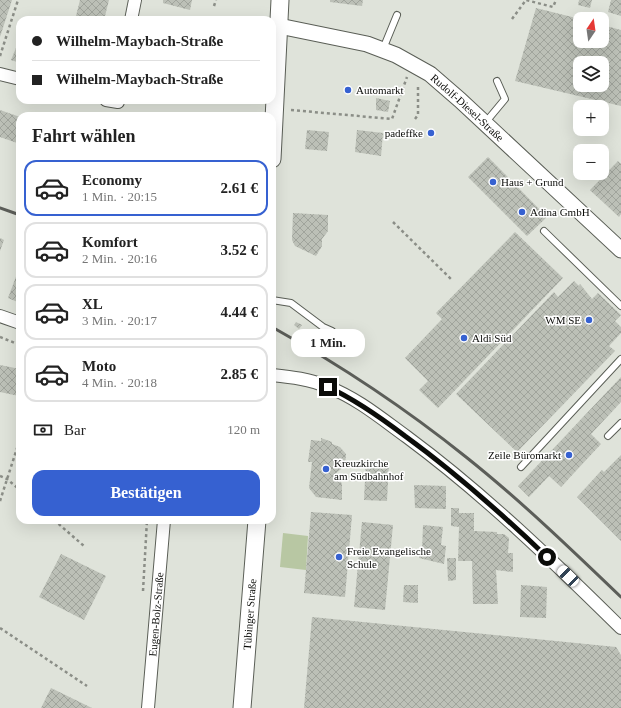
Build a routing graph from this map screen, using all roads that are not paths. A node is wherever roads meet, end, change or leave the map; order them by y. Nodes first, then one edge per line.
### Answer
1 (135, 0) edge
2 (280, 0) edge
3 (132, 16) edge
4 (397, 16) dead end
5 (280, 26) junction
6 (383, 50) junction
7 (0, 74) edge
8 (16, 78) edge
9 (276, 81) edge
10 (497, 81) dead end
11 (485, 122) junction
12 (544, 231) dead end
13 (621, 250) edge
14 (276, 301) edge
15 (621, 306) edge
16 (0, 316) edge
17 (16, 322) edge
18 (332, 331) dead end
19 (621, 359) edge
20 (276, 376) edge
21 (621, 423) edge
22 (608, 436) dead end
23 (521, 467) dead end
24 (164, 524) edge
25 (257, 524) edge
26 (621, 628) edge
27 (148, 708) edge
28 (242, 708) edge

1 - 3 street
2 - 5 main road
4 - 6 lane
5 - 6 street, Rudolf-Diesel-Straße
5 - 9 main road
6 - 11 street, Rudolf-Diesel-Straße
7 - 8 street
10 - 11 lane
11 - 13 street, Rudolf-Diesel-Straße
12 - 15 lane
14 - 18 lane
16 - 17 street
19 - 23 lane
20 - 26 street
21 - 22 lane
24 - 27 street, Eugen-Bolz-Straße
25 - 28 main road, Tübinger Straße

